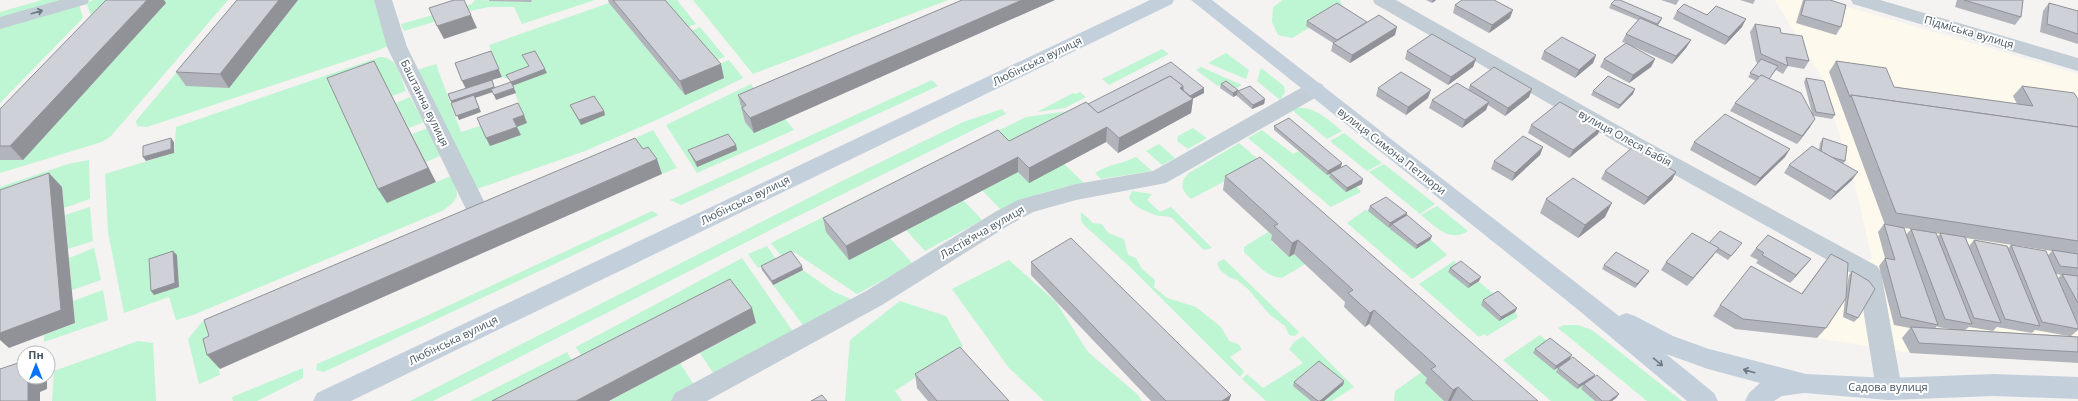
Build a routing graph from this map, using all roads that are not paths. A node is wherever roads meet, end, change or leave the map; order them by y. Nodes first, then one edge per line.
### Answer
1 (33, 0) edge
2 (80, 0) edge
3 (383, 0) edge
4 (1165, 0) edge
5 (1200, 0) edge
6 (1382, 0) edge
7 (1860, 0) edge
8 (0, 9) edge
9 (0, 23) edge
10 (2078, 65) edge
11 (1315, 89) junction
12 (474, 203) dead end
13 (1584, 301) junction
14 (1805, 384) junction
15 (1967, 386) junction
16 (2078, 388) edge
17 (1890, 389) junction
18 (326, 401) edge
19 (684, 401) edge
20 (1705, 401) edge
21 (1758, 401) edge
22 (1850, 401) edge
23 (1947, 401) edge

1 - 8 street
9 -> 2 street
3 - 12 street, Баштанна вулиця
4 - 18 street, Любінська вулиця
5 - 11 street, вулиця Симона Петлюри
6 - 17 street, вулиця Олеся Бабія
7 - 10 street, Підміська вулиця
11 - 13 street, вулиця Симона Петлюри
11 - 19 street, Ластівʼяча вулиця
14 -> 13 street, вулиця Симона Петлюри
13 -> 20 street, вулиця Симона Петлюри
14 - 17 street, Садова вулиця
14 - 21 street
14 - 22 street
15 - 16 street, Садова вулиця
15 - 17 street, Садова вулиця
15 - 23 street

